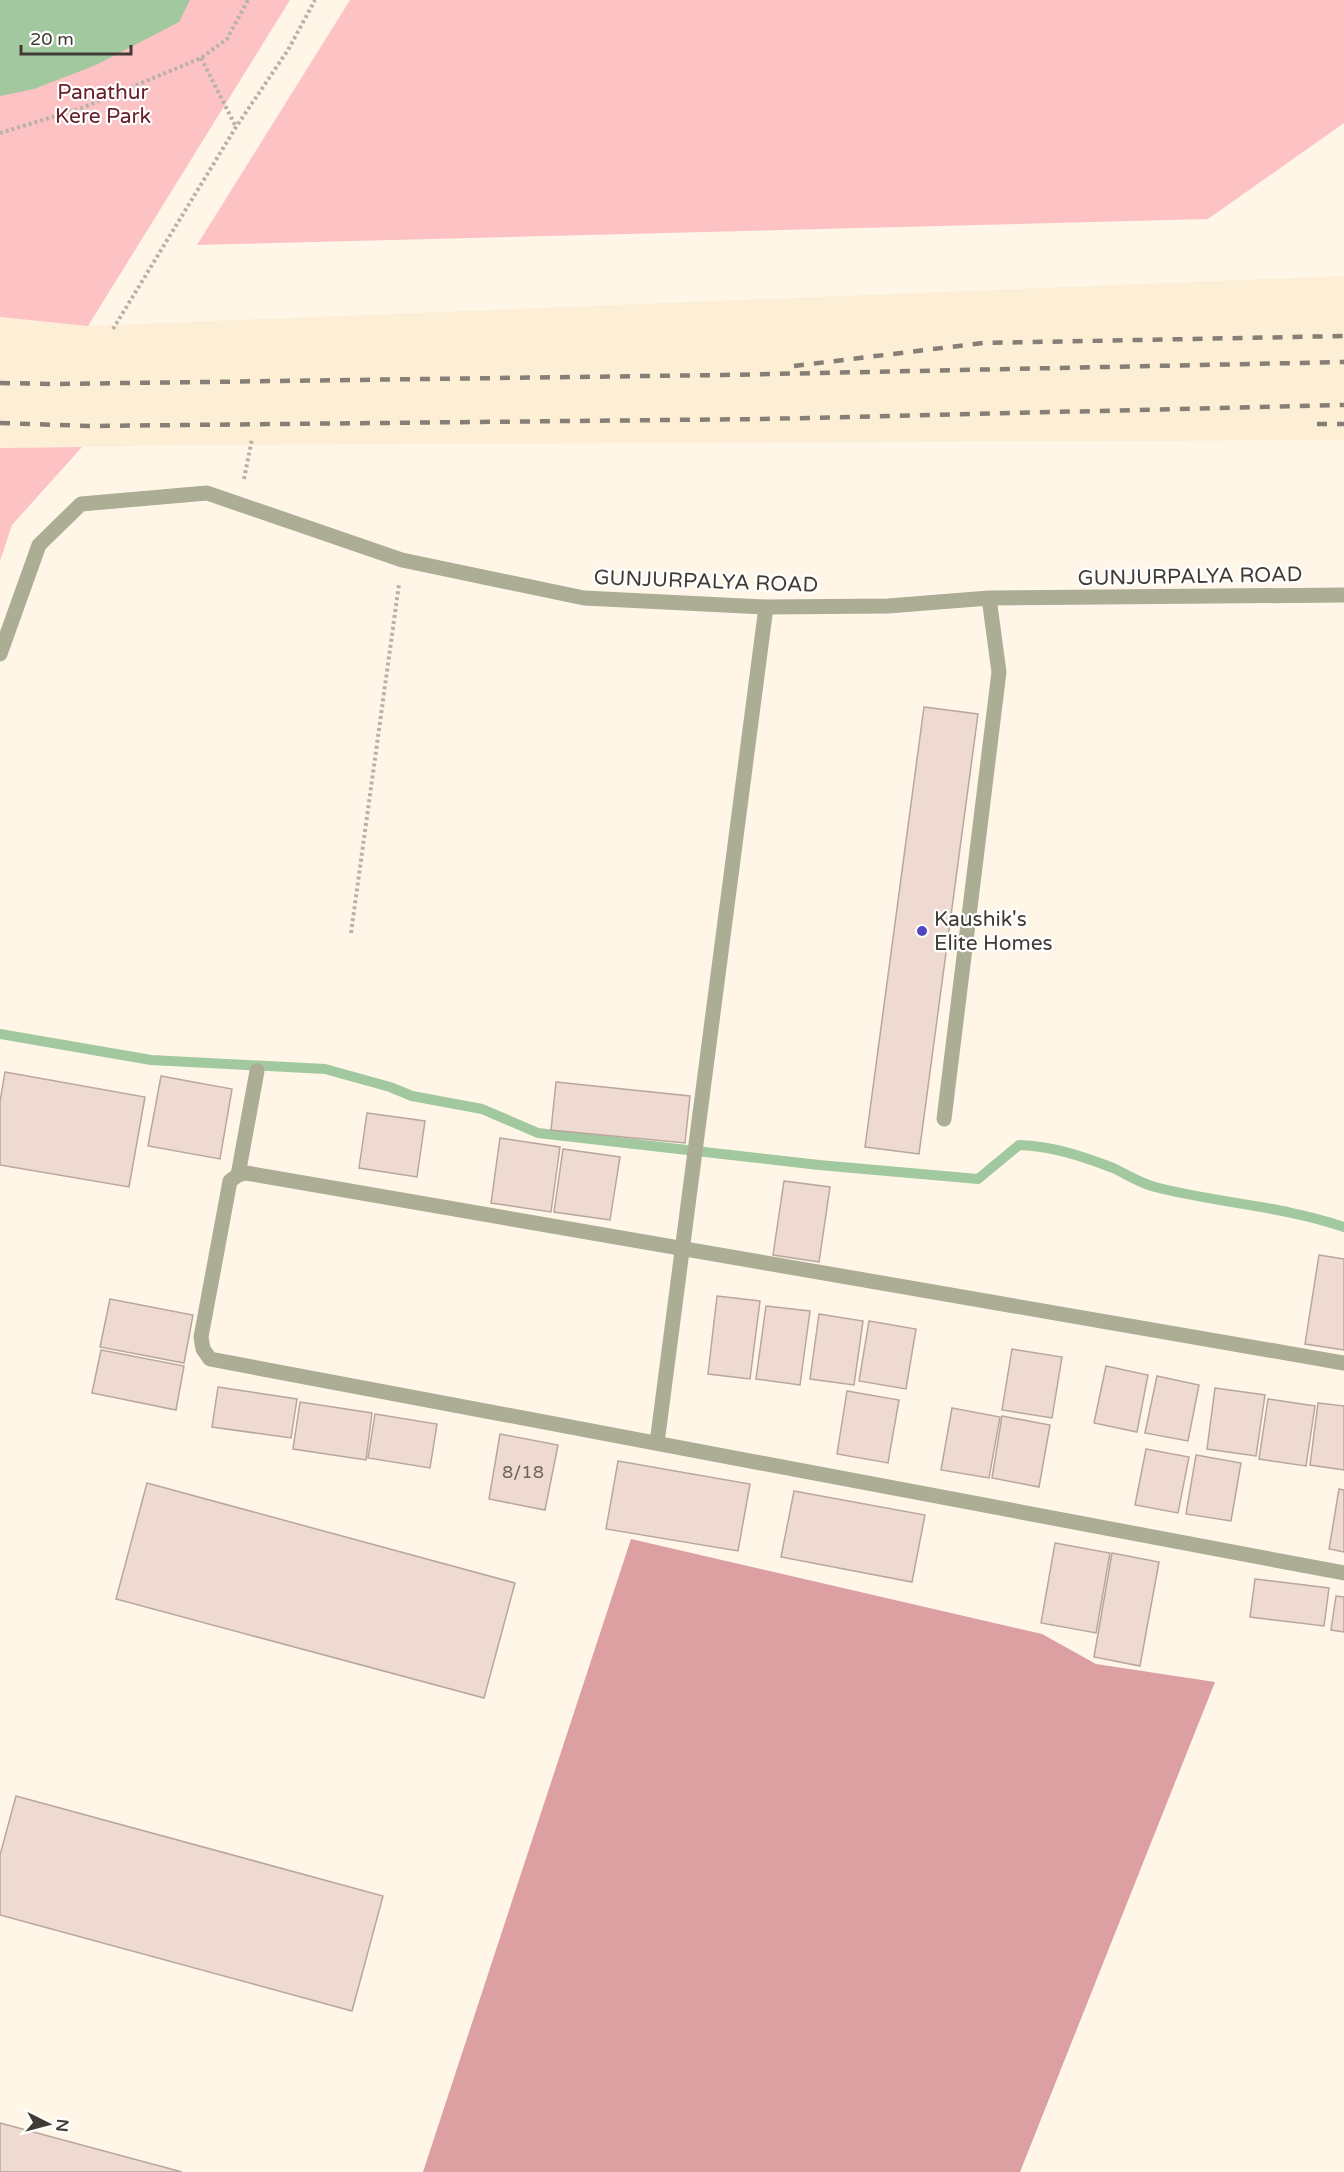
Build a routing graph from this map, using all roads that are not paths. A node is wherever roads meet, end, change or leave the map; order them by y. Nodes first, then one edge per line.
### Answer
1 (1344, 595) edge
2 (989, 598) junction
3 (766, 607) junction
4 (0, 654) edge
5 (257, 1071) dead end
6 (944, 1119) dead end
7 (238, 1175) junction
8 (682, 1250) junction
9 (1344, 1364) edge
10 (657, 1443) junction
11 (1344, 1573) edge

1 - 2 street, GUNJURPALYA ROAD
2 - 3 street, GUNJURPALYA ROAD
2 - 6 street
3 - 4 street, GUNJURPALYA ROAD
3 - 8 street
5 - 7 street
7 - 8 street
7 - 10 street
8 - 9 street
8 - 10 street
10 - 11 street

